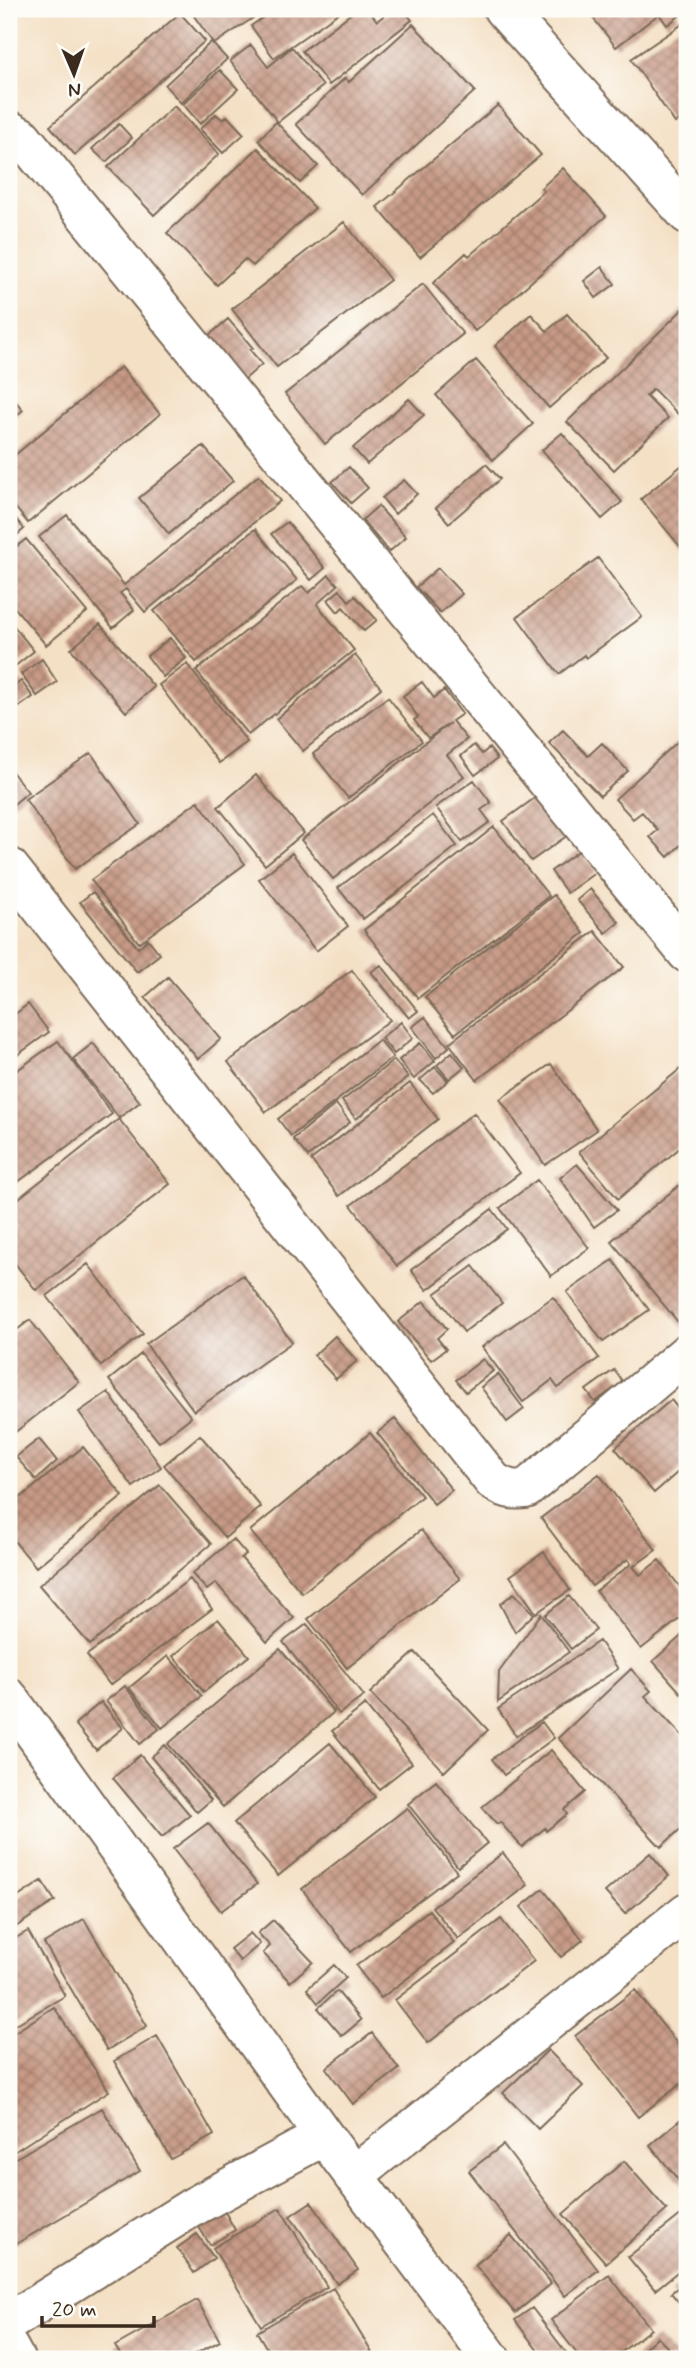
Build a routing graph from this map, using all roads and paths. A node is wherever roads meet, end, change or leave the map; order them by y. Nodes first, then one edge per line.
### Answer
1 (503, 9) edge
2 (9, 130) edge
3 (687, 214) edge
4 (9, 867) edge
5 (687, 953) edge
6 (687, 1353) edge
7 (9, 1698) edge
8 (687, 1912) edge
9 (324, 2136) junction
10 (353, 2176) junction
11 (9, 2322) edge
12 (9, 2348) edge
13 (15, 2359) edge
14 (492, 2359) edge

1 - 3 street
2 - 5 street
4 - 6 street
7 - 9 street
8 - 10 street
9 - 10 street
9 - 11 street
10 - 14 street
12 - 13 street

